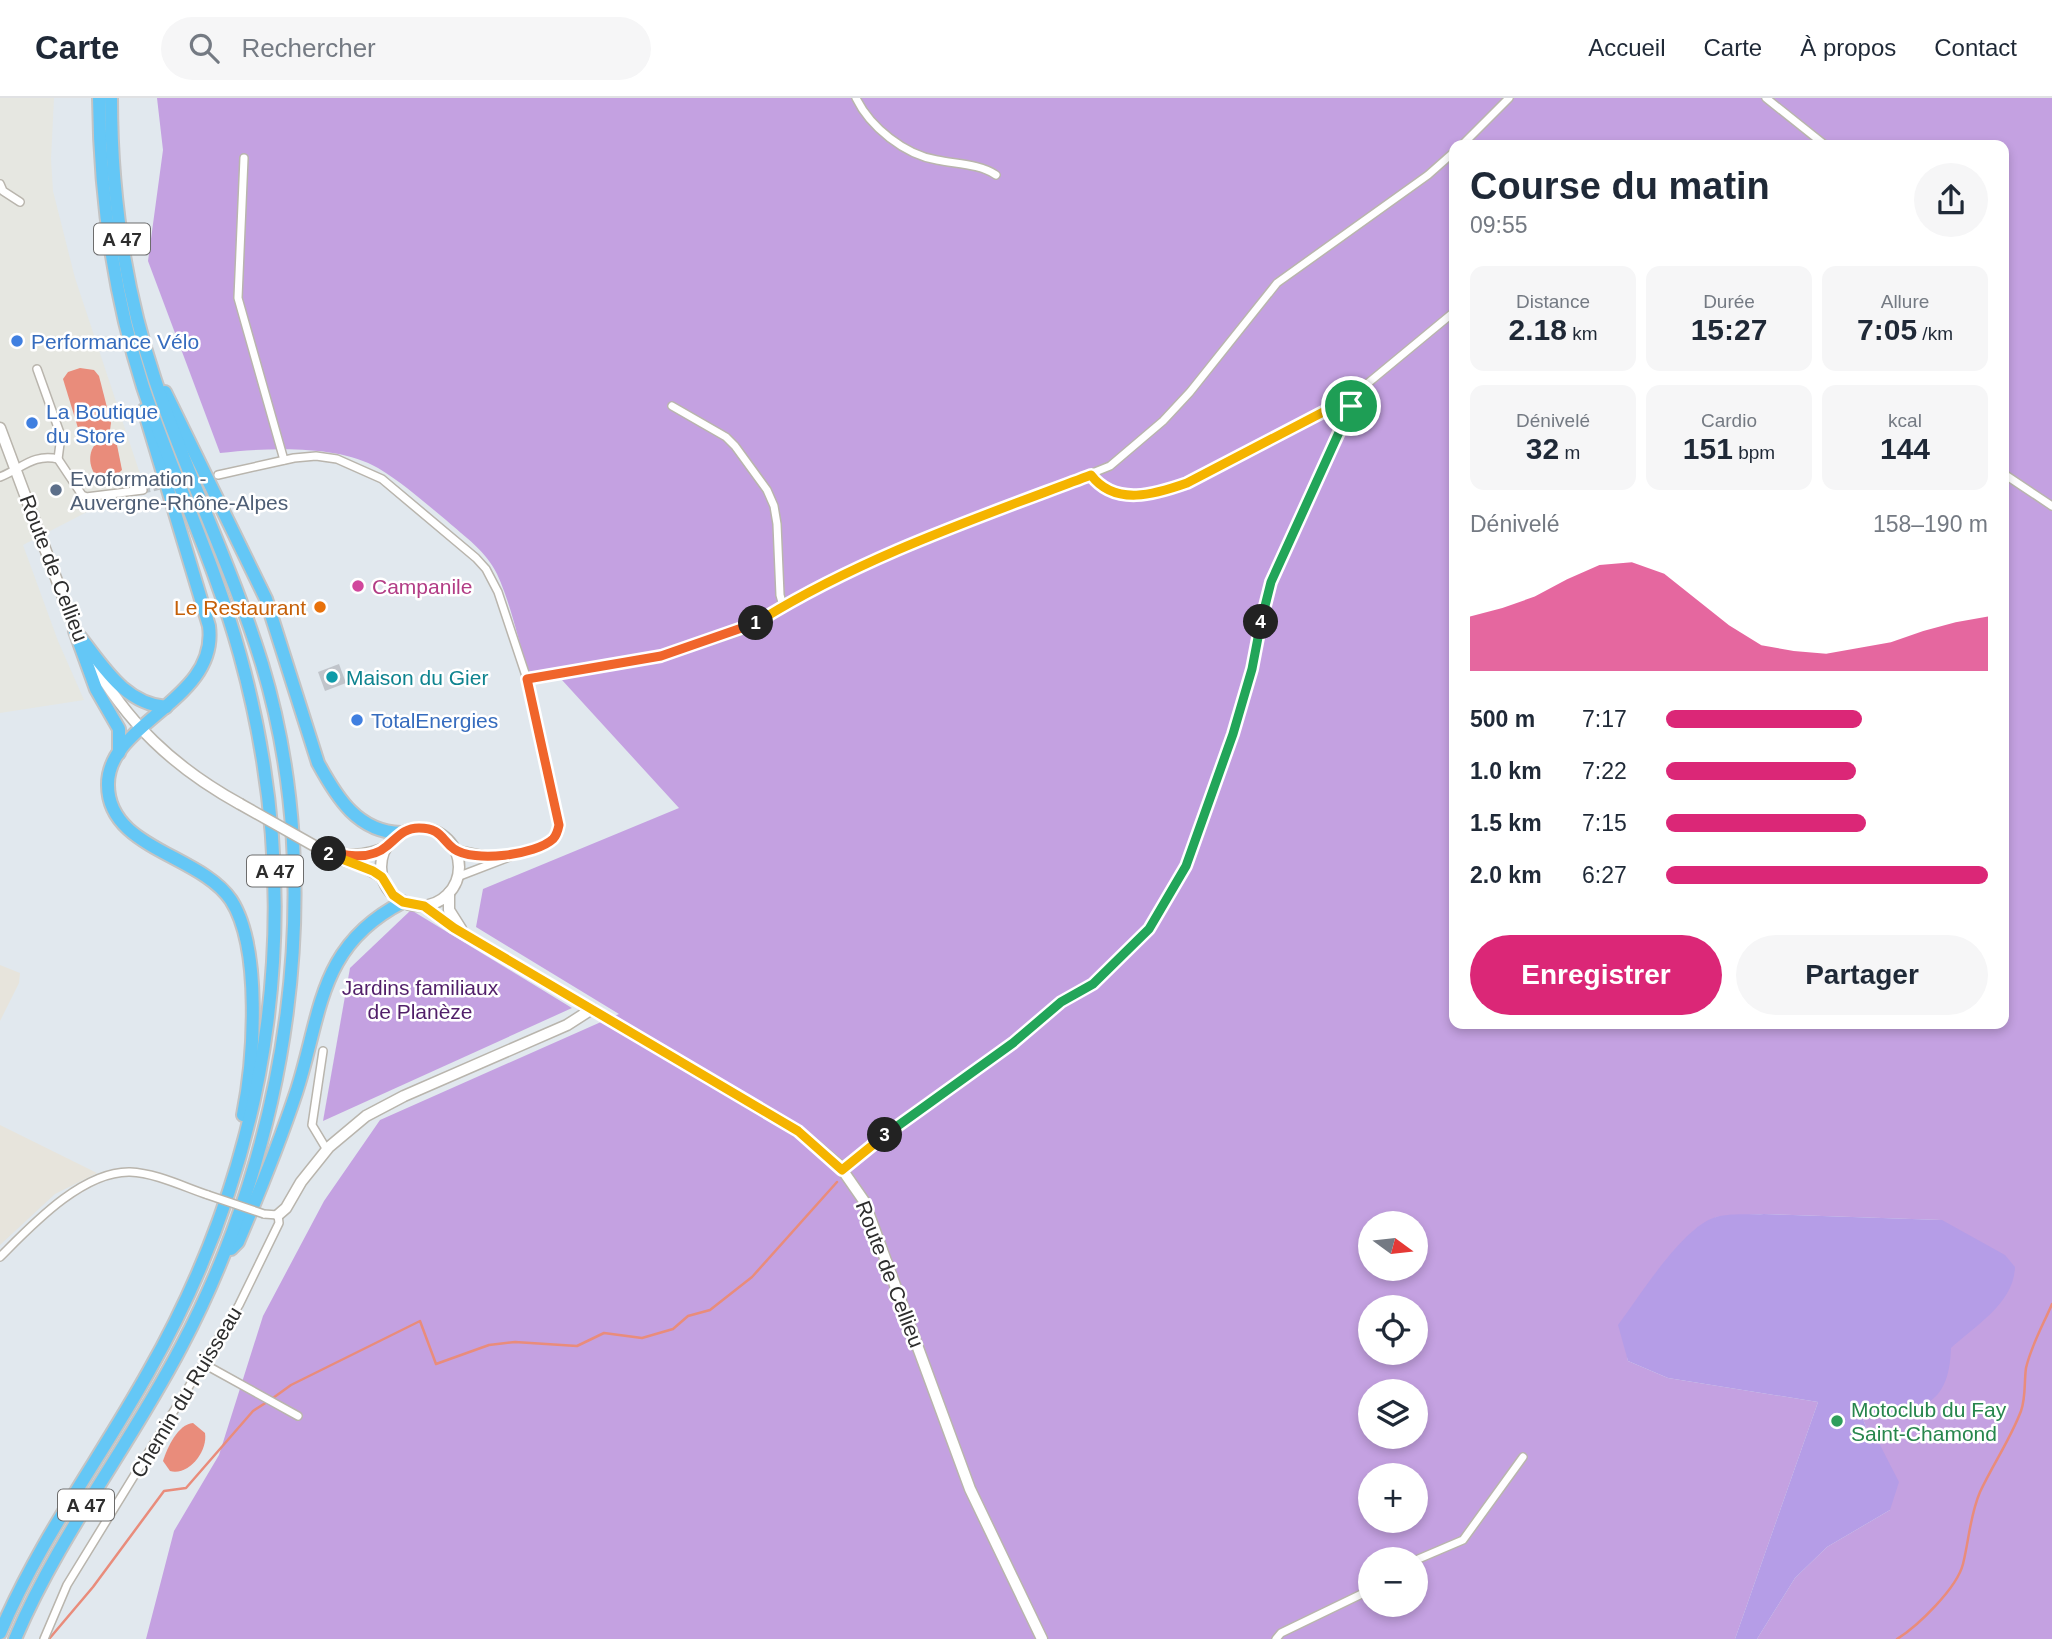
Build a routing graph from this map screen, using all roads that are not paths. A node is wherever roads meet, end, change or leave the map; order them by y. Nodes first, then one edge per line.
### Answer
1 (99, 98) edge
2 (111, 98) edge
3 (856, 98) edge
4 (1508, 98) edge
5 (1766, 98) edge
6 (1467, 140) edge
7 (1819, 140) edge
8 (1449, 156) edge
9 (244, 158) dead end
10 (996, 175) dead end
11 (0, 184) edge
12 (20, 202) dead end
13 (1449, 316) edge
14 (37, 369) dead end
15 (148, 382) junction
16 (1350, 398) junction
17 (672, 406) dead end
18 (0, 428) edge
19 (58, 458) junction
20 (284, 460) junction
21 (17, 470) junction
22 (218, 475) dead end
23 (1091, 475) junction
24 (0, 477) edge
25 (2009, 477) edge
26 (143, 490) tunnel mouth
27 (2052, 506) edge
28 (783, 606) junction
29 (75, 631) junction
30 (526, 675) junction
31 (166, 707) junction
32 (141, 730) junction
33 (119, 753) junction
34 (401, 833) junction
35 (387, 847) junction
36 (320, 849) junction
37 (454, 849) junction
38 (520, 853) junction
39 (382, 877) junction
40 (457, 877) junction
41 (449, 893) junction
42 (403, 902) junction
43 (424, 906) junction
44 (463, 933) junction
45 (592, 1009) junction
46 (323, 1051) dead end
47 (327, 1150) junction
48 (239, 1160) junction
49 (842, 1170) junction
50 (278, 1215) junction
51 (0, 1258) edge
52 (222, 1260) junction
53 (204, 1364) junction
54 (298, 1416) dead end
55 (1523, 1457) dead end
56 (1428, 1555) edge
57 (1358, 1598) edge
58 (0, 1633) edge
59 (15, 1639) edge
60 (44, 1639) edge
61 (1042, 1639) edge
62 (1276, 1639) edge

1 - 15 highway, A 47
2 - 15 highway, A 47
3 - 10 street
4 - 6 street
5 - 7 street
8 - 23 street
9 - 20 street
11 - 12 street
13 - 16 street
14 - 19 street
15 - 31 highway
15 - 34 highway
15 - 48 highway, A 47
15 - 52 highway, A 47
16 - 23 street
16 - 49 street
17 - 28 street
18 - 21 main road, Route de Cellieu
19 - 21 street
19 - 26 street
20 - 22 street
20 - 30 street
21 - 24 street
21 - 29 main road, Route de Cellieu
23 - 28 street
25 - 27 street
28 - 30 street
29 - 31 highway
29 - 32 main road, Route de Cellieu
29 - 33 highway
30 - 38 street
31 - 32 highway
32 - 33 highway
32 - 36 main road, Route de Cellieu, bridge
33 - 48 highway
34 - 35 main road
34 - 37 main road
35 - 36 main road, Route de Cellieu
35 - 39 main road
36 - 39 main road, Route de Cellieu
37 - 38 street
37 - 40 main road
38 - 40 street
39 - 42 main road
40 - 41 main road
41 - 43 main road
41 - 44 main road
42 - 43 main road
42 - 52 highway
43 - 44 main road, Route de Cellieu
44 - 45 main road, Route de Cellieu
45 - 47 main road
45 - 49 main road, Route de Cellieu
46 - 47 street
47 - 50 main road
48 - 58 highway, A 47
49 - 61 main road, Route de Cellieu
50 - 51 street, bridge
50 - 53 street, Chemin du Ruisseau
52 - 59 highway, A 47
53 - 54 street
53 - 60 street, Chemin du Ruisseau
55 - 56 street
57 - 62 street

